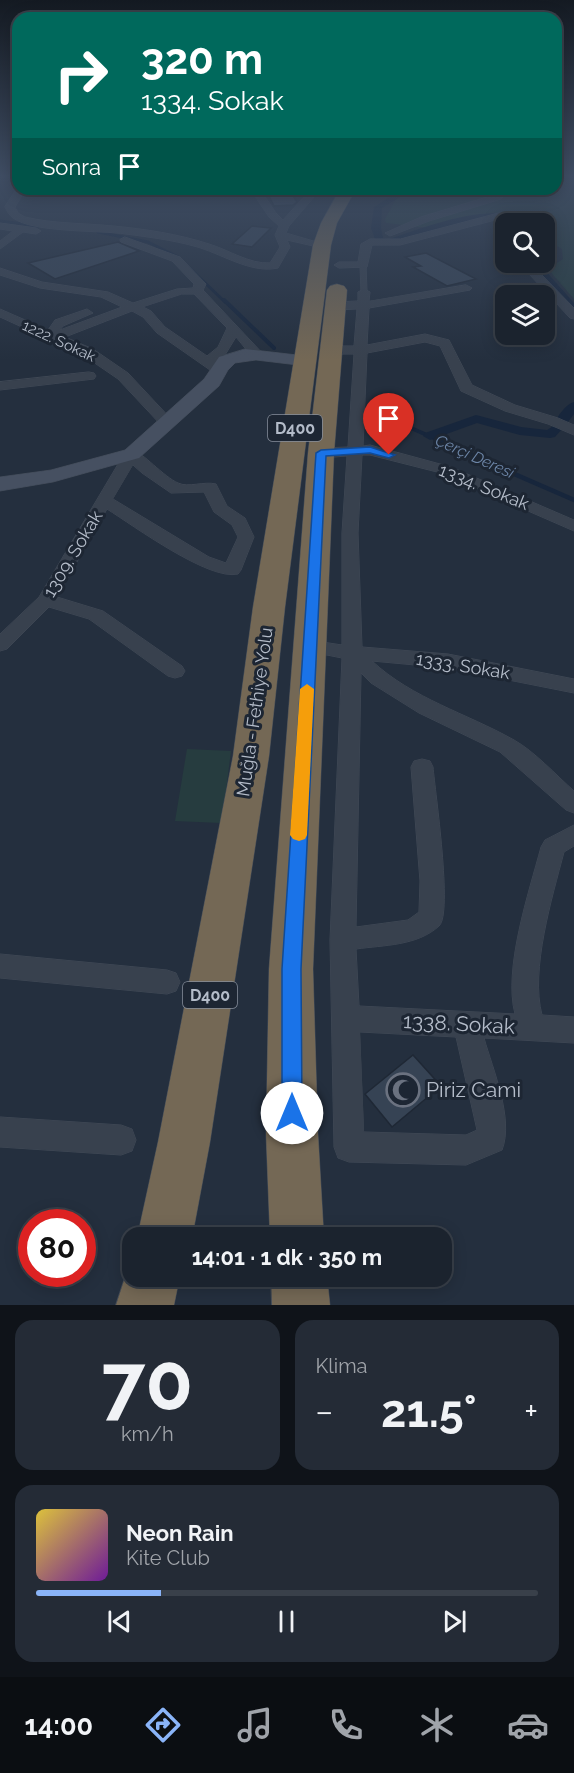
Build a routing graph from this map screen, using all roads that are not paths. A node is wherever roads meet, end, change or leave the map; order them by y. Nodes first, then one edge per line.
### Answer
1 (110, 238) edge
2 (169, 238) edge
3 (283, 238) edge
4 (299, 238) edge
5 (335, 238) edge
6 (344, 238) edge
7 (376, 238) edge
8 (378, 238) edge
9 (416, 238) edge
10 (342, 258) junction
11 (0, 272) edge
12 (534, 273) edge
13 (466, 288) dead end
14 (197, 291) junction
15 (355, 301) junction
16 (132, 307) junction
17 (0, 313) edge
18 (87, 313) dead end
19 (574, 315) edge
20 (110, 323) dead end
21 (233, 327) junction
22 (59, 339) junction
23 (333, 354) junction
24 (259, 356) junction
25 (212, 365) junction
26 (89, 376) dead end
27 (0, 386) edge
28 (167, 423) junction
29 (574, 431) edge
30 (338, 452) junction
31 (132, 454) junction
32 (0, 484) edge
33 (105, 501) junction
34 (574, 526) edge
35 (46, 600) junction
36 (0, 645) edge
37 (309, 646) junction
38 (352, 652) junction
39 (175, 671) dead end
40 (574, 686) edge
41 (422, 767) dead end
42 (574, 804) edge
43 (574, 834) edge
44 (343, 940) junction
45 (0, 966) edge
46 (167, 982) dead end
47 (344, 1018) junction
48 (467, 1025) junction
49 (532, 1028) junction
50 (574, 1030) edge
51 (0, 1132) edge
52 (121, 1140) dead end
53 (165, 1227) edge
54 (296, 1227) edge
55 (150, 1287) edge
56 (157, 1287) edge
57 (300, 1287) edge
58 (145, 1305) edge
59 (155, 1305) edge
60 (301, 1305) edge

1 - 14 street
2 - 3 street
4 - 10 street
5 - 10 highway, Muğla - Fethiye Yolu / D400
6 - 10 highway, Muğla - Fethiye Yolu / D400
7 - 10 street
8 - 9 street
10 - 15 highway, Muğla - Fethiye Yolu / D400
10 - 23 highway, Muğla - Fethiye Yolu / D400
11 - 16 street
12 - 19 street
13 - 15 street
14 - 16 street
14 - 21 street
15 - 23 highway, Muğla - Fethiye Yolu / D400
16 - 22 street
16 - 25 street
17 - 22 street, 1222. Sokak
18 - 22 street
20 - 22 street
21 - 24 street
21 - 25 street
22 - 28 street, 1222. Sokak
23 - 24 street
23 - 29 street
23 - 30 highway, Muğla - Fethiye Yolu / D400
23 - 53 highway, Muğla - Fethiye Yolu / D400
24 - 25 street
25 - 28 street
26 - 27 street
28 - 31 street
30 - 34 street, 1334. Sokak
30 - 37 highway, Muğla - Fethiye Yolu / D400
30 - 38 street
31 - 32 street
31 - 33 street, 1309. Sokak
31 - 33 street
33 - 35 street, 1309. Sokak
35 - 36 street, 1309. Sokak
35 - 39 street
37 - 38 street, 1333. Sokak
37 - 54 highway, Muğla - Fethiye Yolu / D400
38 - 40 street, 1333. Sokak
38 - 42 street
38 - 44 street
41 - 44 street
43 - 49 street
44 - 47 street
45 - 46 street
47 - 48 street, 1338. Sokak
47 - 48 street
48 - 49 street, 1338. Sokak
49 - 50 street, 1338. Sokak
51 - 52 street
55 - 58 highway
56 - 59 highway, Muğla - Fethiye Yolu / D400
57 - 60 highway

